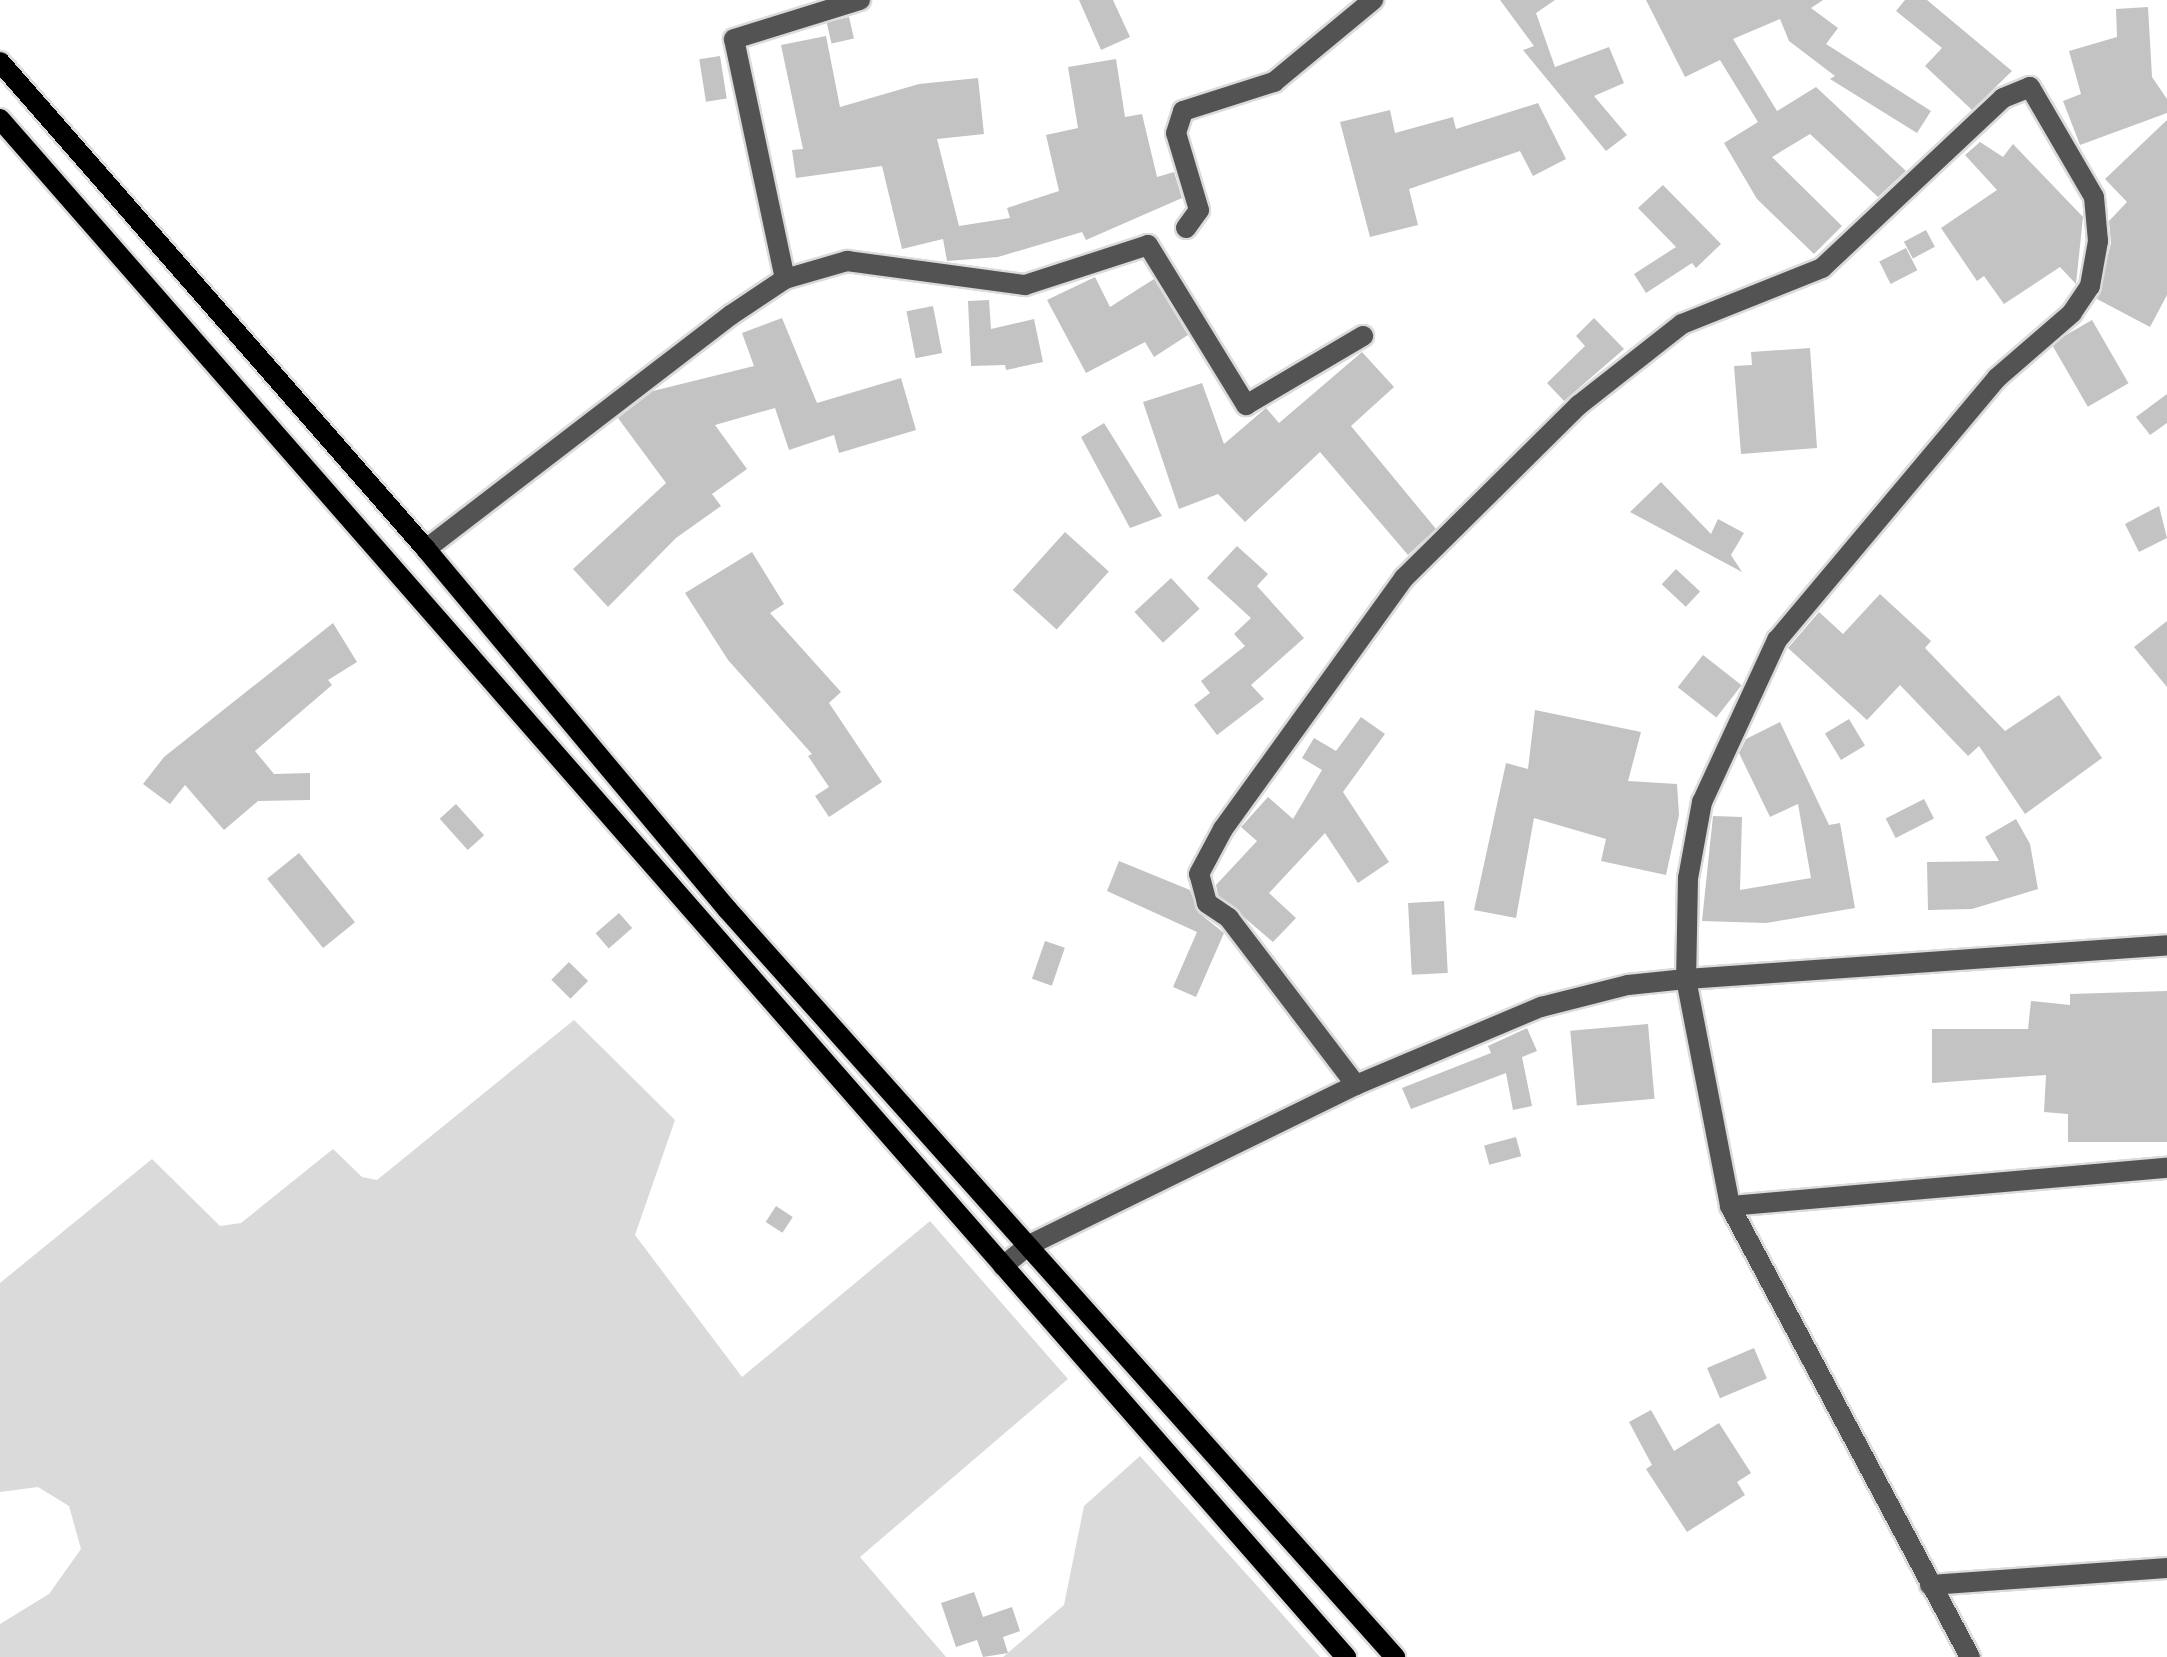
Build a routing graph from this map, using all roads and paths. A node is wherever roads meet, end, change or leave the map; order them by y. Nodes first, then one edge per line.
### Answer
1 (860, 0) edge
2 (1373, 0) edge
3 (0, 62) edge
4 (0, 119) edge
5 (1186, 228) dead end
6 (785, 279) junction
7 (1363, 336) dead end
8 (426, 549) junction
9 (2167, 945) edge
10 (1686, 979) junction
11 (1356, 1085) junction
12 (2167, 1168) edge
13 (1730, 1206) junction
14 (1029, 1245) junction
15 (1003, 1266) junction
16 (2167, 1568) edge
17 (1930, 1585) junction
18 (1346, 1657) edge
19 (1395, 1657) edge
20 (1970, 1657) edge

1 - 6 street
2 - 5 street
3 - 8 main road
4 - 15 main road
6 - 7 street
6 - 8 street
8 - 14 main road
9 - 10 street
10 - 11 street
10 - 11 street
10 - 13 street
11 - 14 street
12 - 13 street
13 - 17 street
14 - 15 street
14 - 19 main road
15 - 18 main road
16 - 17 street
17 - 20 street

